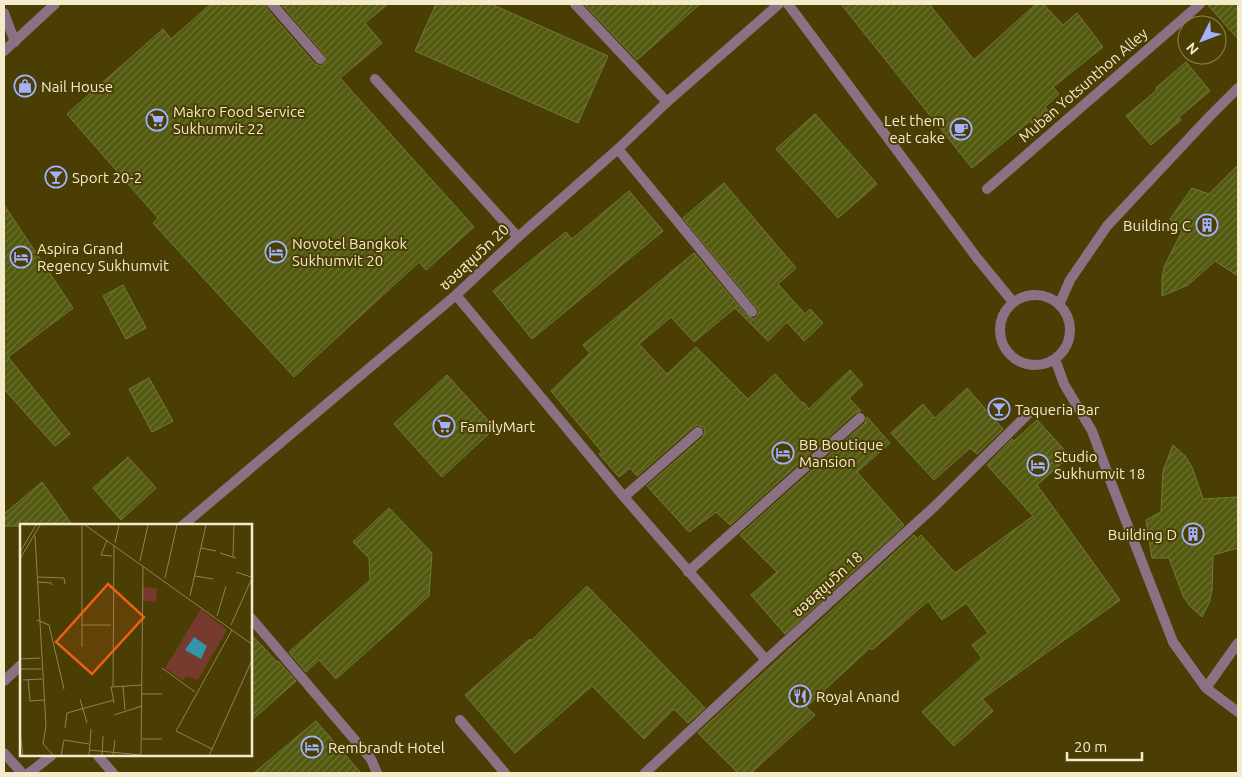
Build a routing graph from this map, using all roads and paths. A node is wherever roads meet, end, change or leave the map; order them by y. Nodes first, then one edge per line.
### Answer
1 (55, 4) edge
2 (272, 4) edge
3 (575, 4) edge
4 (779, 4) edge
5 (788, 4) edge
6 (1200, 4) edge
7 (4, 13) edge
8 (15, 42) junction
9 (4, 51) edge
10 (320, 59) dead end
11 (375, 79) dead end
12 (1238, 88) edge
13 (667, 102) junction
14 (618, 149) junction
15 (987, 189) dead end
16 (518, 237) junction
17 (456, 294) junction
18 (1013, 302) junction
19 (1059, 305) junction
20 (752, 312) dead end
21 (1055, 359) junction
22 (1028, 414) dead end
23 (860, 418) dead end
24 (698, 432) dead end
25 (624, 497) junction
26 (184, 524) edge
27 (688, 572) junction
28 (252, 619) edge
29 (1238, 643) edge
30 (766, 660) junction
31 (20, 668) edge
32 (4, 681) edge
33 (1206, 688) junction
34 (1238, 712) edge
35 (460, 720) dead end
36 (4, 753) edge
37 (50, 757) edge
38 (99, 757) edge
39 (22, 773) edge
40 (29, 773) edge
41 (113, 773) edge
42 (377, 773) edge
43 (505, 773) edge
44 (645, 773) edge

1 - 8 street
2 - 10 street
3 - 13 street
4 - 13 street, ซอยสุขุมวิท 20
5 - 18 street
6 - 15 street, Muban Yotsunthon Alley
7 - 8 street
8 - 9 street
11 - 16 street
12 - 19 street
13 - 14 street, ซอยสุขุมวิท 20
14 - 16 street, ซอยสุขุมวิท 20
14 - 20 street
16 - 17 street, ซอยสุขุมวิท 20
17 - 25 street
17 - 26 street, ซอยสุขุมวิท 20
18 - 19 street
18 - 21 street
19 - 21 street
21 - 33 street
22 - 30 street, ซอยสุขุมวิท 18
23 - 27 street
24 - 25 street
25 - 27 street
27 - 30 street
28 - 42 street
29 - 33 street
30 - 44 street, ซอยสุขุมวิท 18
31 - 32 street
33 - 34 street
35 - 43 street
36 - 39 street
37 - 40 street
38 - 41 street

